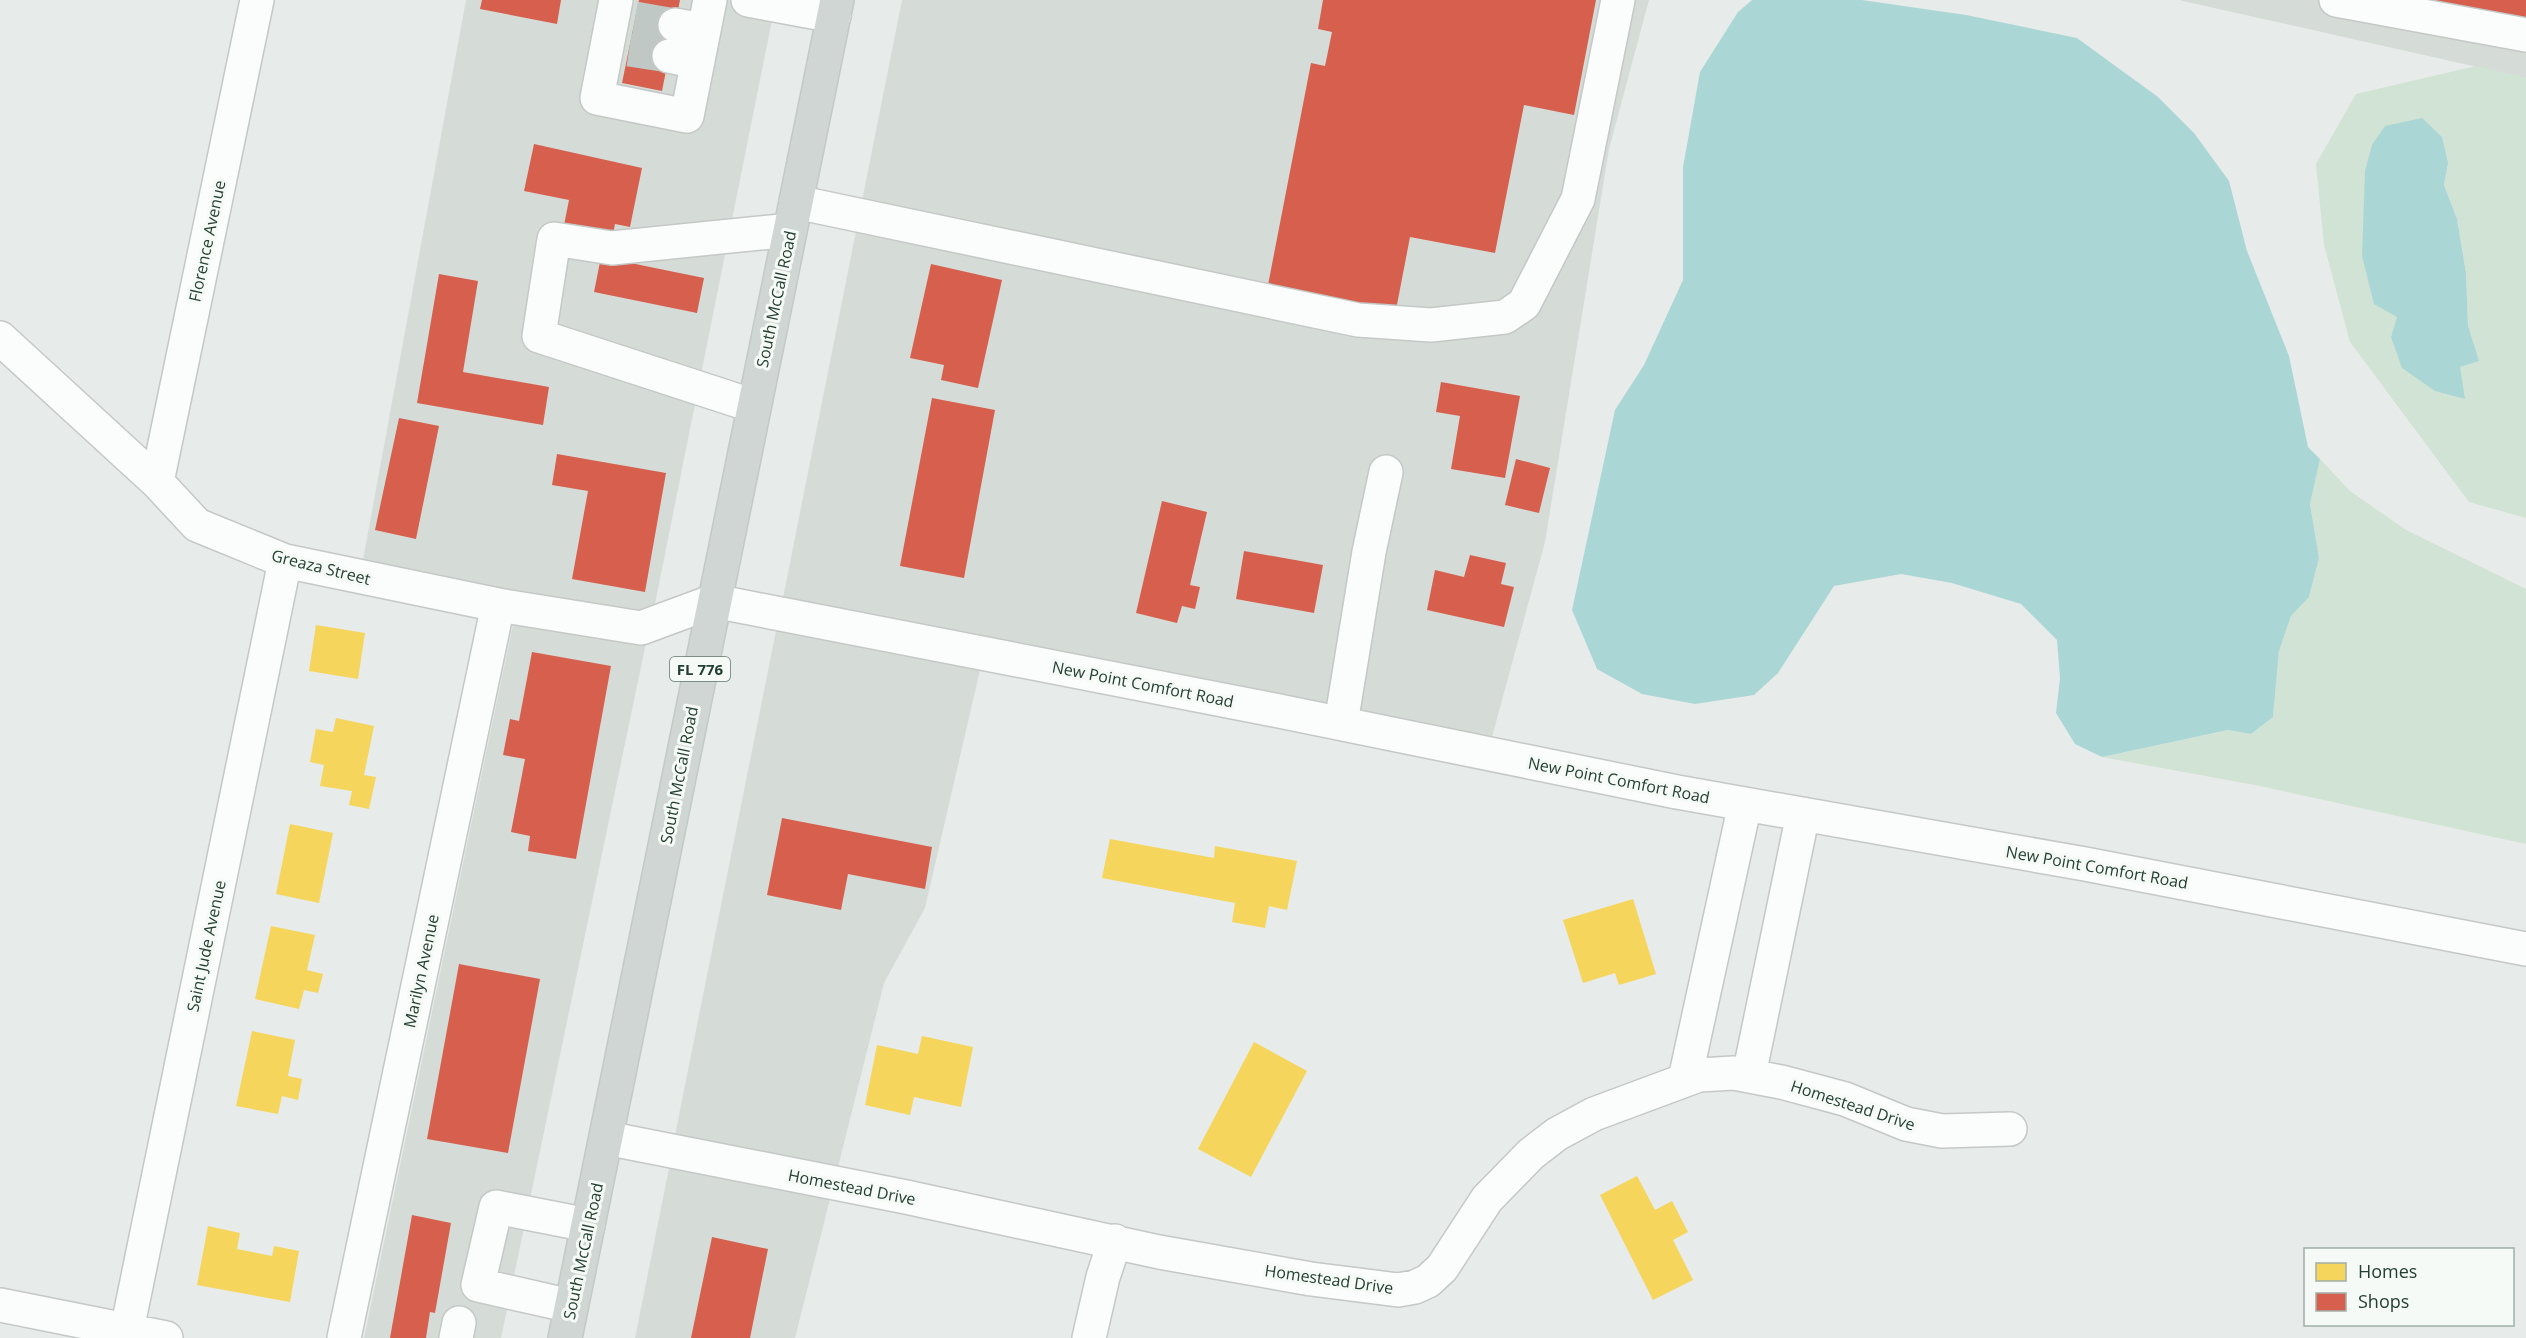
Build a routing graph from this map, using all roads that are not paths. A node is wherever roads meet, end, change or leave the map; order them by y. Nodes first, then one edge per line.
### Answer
1 (257, 0) edge
2 (748, 0) edge
3 (1618, 0) edge
4 (2336, 0) edge
5 (836, 8) edge
6 (620, 26) edge
7 (691, 34) edge
8 (2526, 35) edge
9 (793, 216) junction
10 (0, 338) edge
11 (754, 406) junction
12 (1386, 472) dead end
13 (156, 482) junction
14 (285, 561) junction
15 (714, 601) junction
16 (498, 604) junction
17 (1341, 723) junction
18 (1745, 804) junction
19 (1803, 814) junction
20 (2526, 949) edge
21 (1749, 1075) junction
22 (1685, 1079) junction
23 (2010, 1129) dead end
24 (606, 1138) junction
25 (588, 1225) junction
26 (1115, 1240) junction
27 (0, 1305) edge
28 (571, 1306) junction
29 (127, 1330) junction
30 (166, 1338) edge
31 (344, 1338) edge
32 (565, 1338) edge
33 (1089, 1338) edge

1 - 13 street, Florence Avenue
2 - 5 street
3 - 9 street
4 - 8 street
5 - 9 main road, South McCall Road / FL 776
6 - 7 street
9 - 11 main road, South McCall Road / FL 776
9 - 11 street
10 - 13 street, Greaza Street
11 - 15 main road, South McCall Road / FL 776
12 - 17 street
13 - 14 street, Greaza Street
14 - 16 street, Greaza Street
14 - 29 street, Saint Jude Avenue
15 - 16 street, Greaza Street
15 - 17 street, New Point Comfort Road
15 - 24 main road, South McCall Road / FL 776
16 - 31 street, Marilyn Avenue
17 - 18 street, New Point Comfort Road
18 - 19 street, New Point Comfort Road
18 - 22 street
19 - 20 street, New Point Comfort Road
19 - 21 street
21 - 22 street, Homestead Drive
21 - 23 street, Homestead Drive
22 - 26 street, Homestead Drive
24 - 25 main road, South McCall Road / FL 776
24 - 26 street, Homestead Drive
25 - 28 main road, South McCall Road / FL 776
25 - 28 street
26 - 33 street
27 - 29 street
28 - 32 main road, South McCall Road / FL 776
29 - 30 street

